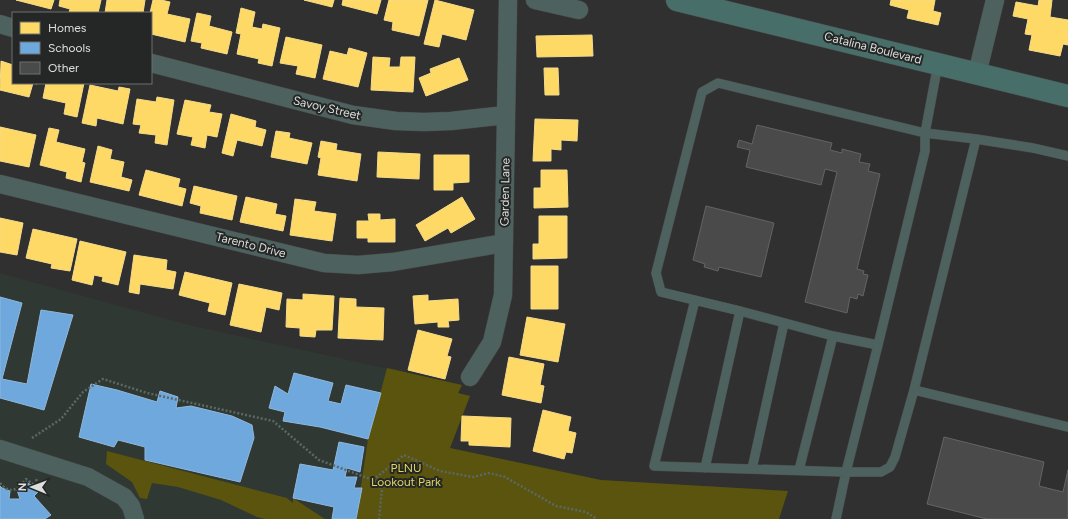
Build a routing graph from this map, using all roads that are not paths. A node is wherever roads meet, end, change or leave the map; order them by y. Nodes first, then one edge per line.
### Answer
1 (508, 0) edge
2 (535, 0) edge
3 (677, 0) edge
4 (995, 0) edge
5 (579, 10) dead end
6 (0, 24) edge
7 (12, 28) edge
8 (152, 63) edge
9 (938, 64) junction
10 (977, 74) junction
11 (1068, 96) edge
12 (506, 115) junction
13 (925, 133) junction
14 (976, 139) junction
15 (1068, 156) edge
16 (0, 184) edge
17 (504, 243) junction
18 (695, 300) junction
19 (740, 311) junction
20 (784, 323) junction
21 (833, 336) junction
22 (878, 346) junction
23 (470, 377) dead end
24 (914, 390) junction
25 (1068, 427) edge
26 (0, 449) edge
27 (705, 468) junction
28 (752, 469) junction
29 (799, 470) junction
30 (846, 472) junction
31 (135, 519) edge
32 (836, 519) edge

1 - 12 street, Garden Lane
2 - 5 street
3 - 9 main road, Catalina Boulevard
4 - 10 street
6 - 7 street
8 - 12 street, Savoy Street
9 - 10 main road, Catalina Boulevard
9 - 13 lane
10 - 11 main road, Catalina Boulevard
12 - 17 street, Garden Lane
13 - 14 lane
13 - 18 lane
13 - 22 lane
14 - 15 lane
14 - 24 lane
16 - 17 street, Tarento Drive
17 - 23 street, Garden Lane
18 - 19 lane
18 - 27 lane
19 - 20 lane
19 - 27 lane
20 - 21 lane
20 - 28 lane
21 - 22 lane
21 - 29 lane
22 - 30 lane
24 - 25 lane
24 - 30 lane
26 - 31 street
27 - 28 lane
28 - 29 lane
29 - 30 lane
30 - 32 lane

